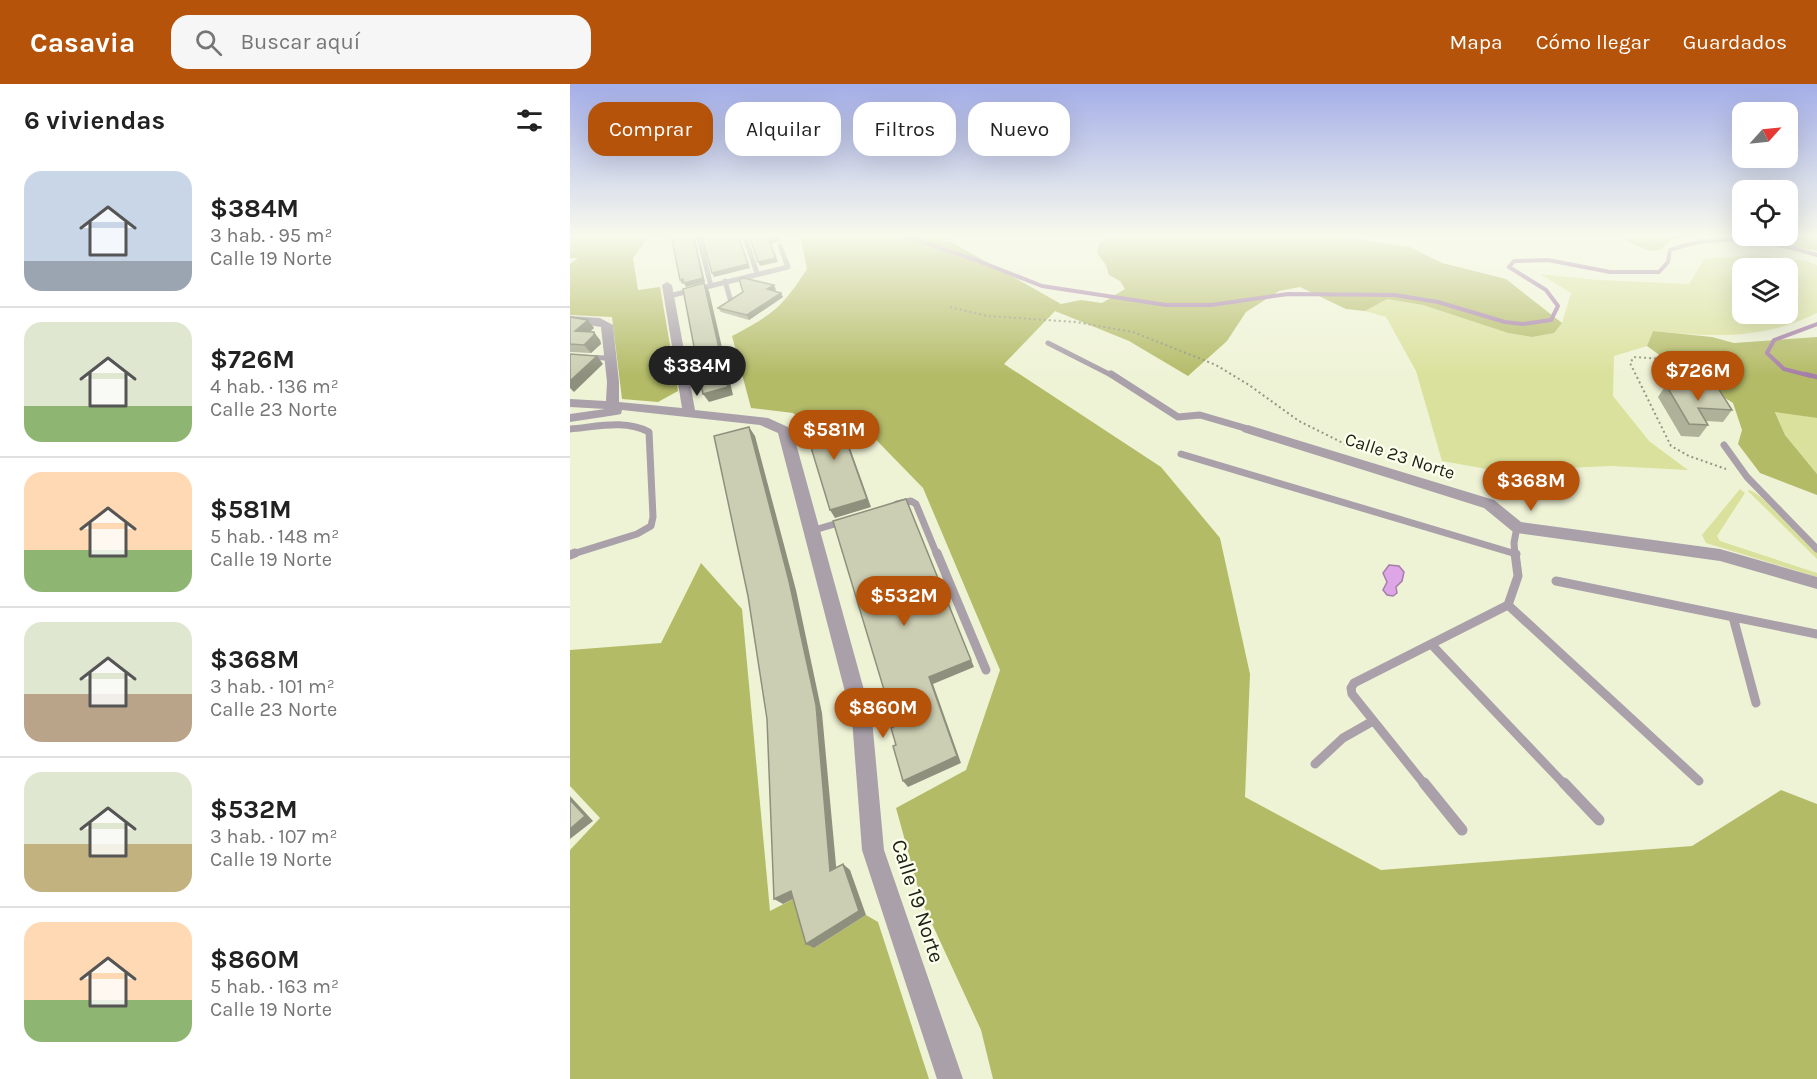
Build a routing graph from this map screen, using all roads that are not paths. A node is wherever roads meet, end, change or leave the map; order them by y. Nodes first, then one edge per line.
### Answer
1 (710, 281) edge
2 (724, 281) edge
3 (725, 281) edge
4 (711, 286) junction
5 (668, 291) joint
6 (731, 302) edge
7 (570, 319) edge
8 (1048, 343) dead end
9 (570, 357) edge
10 (609, 358) junction
11 (570, 403) edge
12 (612, 405) junction
13 (635, 407) junction
14 (689, 412) junction
15 (570, 418) edge
16 (570, 429) edge
17 (1248, 429) joint
18 (1724, 445) dead end
19 (1181, 454) dead end
20 (884, 508) edge
21 (853, 518) edge
22 (1517, 527) junction
23 (811, 531) junction
24 (1817, 549) edge
25 (1516, 554) junction
26 (570, 555) edge
27 (1556, 581) dead end
28 (1817, 584) edge
29 (1509, 605) junction
30 (1733, 617) junction
31 (1817, 634) edge
32 (1431, 644) junction
33 (986, 670) dead end
34 (1756, 704) dead end
35 (1373, 721) junction
36 (1315, 764) dead end
37 (1699, 781) dead end
38 (1599, 820) dead end
39 (1462, 830) dead end
40 (950, 1079) edge

1 - 4 lane
2 - 4 lane
3 - 6 lane
4 - 5 lane
5 - 14 street
7 - 10 street
8 - 17 lane
9 - 10 lane
10 - 12 street
11 - 12 street
12 - 13 street
13 - 14 street
13 - 15 street
14 - 23 street, Calle 19 Norte
16 - 26 lane
17 - 22 street, Calle 23 Norte
18 - 24 lane
19 - 25 lane
20 - 33 lane
21 - 23 lane
22 - 25 lane
22 - 28 street
23 - 40 street, Calle 19 Norte
25 - 29 lane
27 - 30 lane
29 - 32 lane
29 - 37 lane
30 - 31 lane
30 - 34 lane
32 - 35 lane
32 - 38 lane
35 - 36 lane
35 - 39 lane

